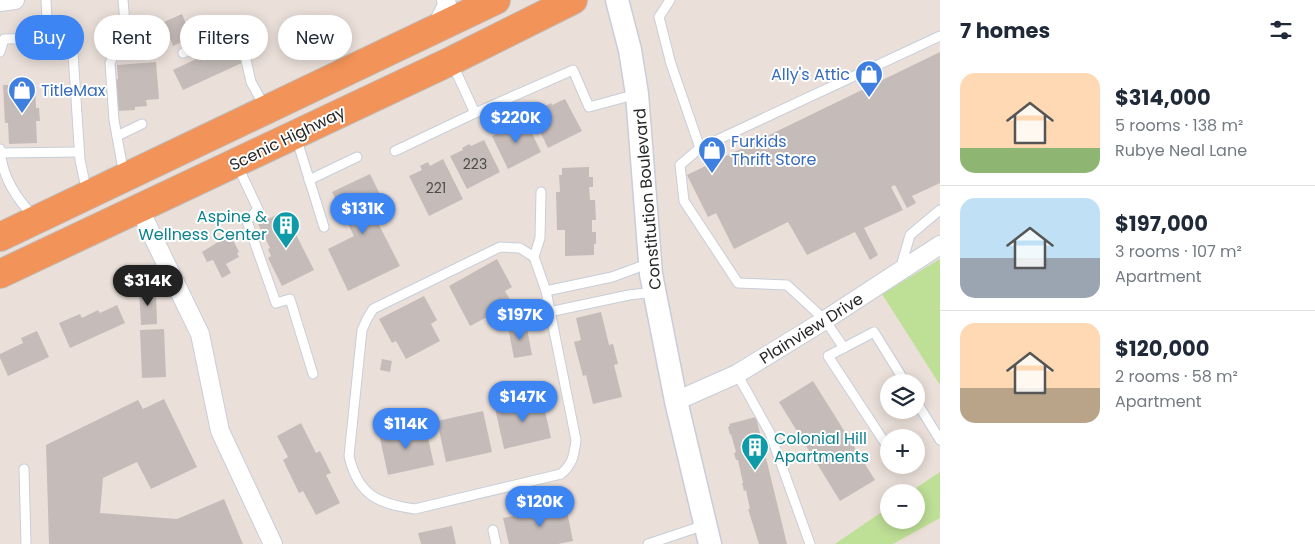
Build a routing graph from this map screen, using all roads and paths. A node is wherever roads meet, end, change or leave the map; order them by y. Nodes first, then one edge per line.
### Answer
1 (15, 0) edge
2 (46, 0) edge
3 (123, 0) edge
4 (446, 0) edge
5 (496, 0) edge
6 (573, 0) edge
7 (617, 0) edge
8 (670, 0) edge
9 (0, 2) edge
10 (47, 15) edge
11 (435, 30) junction
12 (940, 36) edge
13 (15, 39) edge
14 (0, 52) edge
15 (73, 60) edge
16 (246, 60) edge
17 (451, 60) junction
18 (637, 94) junction
19 (266, 110) junction
20 (475, 113) junction
21 (142, 124) dead end
22 (295, 135) junction
23 (117, 136) junction
24 (700, 148) junction
25 (0, 149) edge
26 (395, 151) dead end
27 (79, 152) junction
28 (0, 153) edge
29 (357, 157) dead end
30 (236, 163) junction
31 (124, 178) junction
32 (309, 180) junction
33 (541, 192) dead end
34 (87, 195) junction
35 (139, 208) junction
36 (940, 210) edge
37 (37, 220) junction
38 (324, 227) dead end
39 (0, 237) edge
40 (940, 245) edge
41 (534, 257) junction
42 (651, 263) junction
43 (900, 271) junction
44 (0, 274) edge
45 (546, 291) junction
46 (655, 292) junction
47 (549, 312) junction
48 (825, 320) junction
49 (844, 348) junction
50 (314, 374) dead end
51 (737, 374) junction
52 (900, 374) edge
53 (676, 401) junction
54 (925, 416) edge
55 (880, 435) edge
56 (940, 440) edge
57 (24, 469) dead end
58 (493, 530) dead end
59 (707, 534) edge
60 (26, 544) edge
61 (273, 544) edge
62 (496, 544) edge
63 (648, 544) edge
64 (810, 544) edge

1 - 9 street
2 - 10 lane
3 - 23 lane
4 - 11 street
5 - 11 highway, Scenic Highway
6 - 17 highway, Scenic Highway
7 - 18 street, Constitution Boulevard
8 - 24 lane
11 - 19 highway, Scenic Highway
12 - 24 lane
13 - 14 lane
15 - 27 lane
16 - 19 lane
17 - 20 lane
17 - 22 highway, Scenic Highway
18 - 20 lane
18 - 42 street, Constitution Boulevard
19 - 31 highway, Scenic Highway
20 - 26 lane
21 - 23 lane
22 - 30 highway, Scenic Highway
22 - 32 lane
23 - 31 lane
24 - 48 lane
25 - 28 lane
27 - 28 lane
27 - 34 lane
28 - 37 lane
29 - 32 lane
30 - 35 highway, Scenic Highway
30 - 50 lane
31 - 34 highway, Scenic Highway
31 - 35 highway
32 - 38 lane
33 - 41 lane
34 - 37 highway, Scenic Highway
35 - 44 highway, Scenic Highway
35 - 61 street
36 - 43 lane
37 - 39 highway, Scenic Highway
40 - 43 street, Plainview Drive
41 - 45 lane
41 - 47 lane
42 - 45 lane
42 - 46 street, Constitution Boulevard
43 - 48 street, Plainview Drive
45 - 47 lane
46 - 47 lane
46 - 53 street, Constitution Boulevard
48 - 49 lane
48 - 51 street, Plainview Drive
49 - 52 lane
49 - 55 lane
51 - 53 street, Plainview Drive
51 - 64 lane
53 - 59 street, Constitution Boulevard
54 - 56 lane
57 - 60 lane
58 - 62 lane
59 - 63 lane

